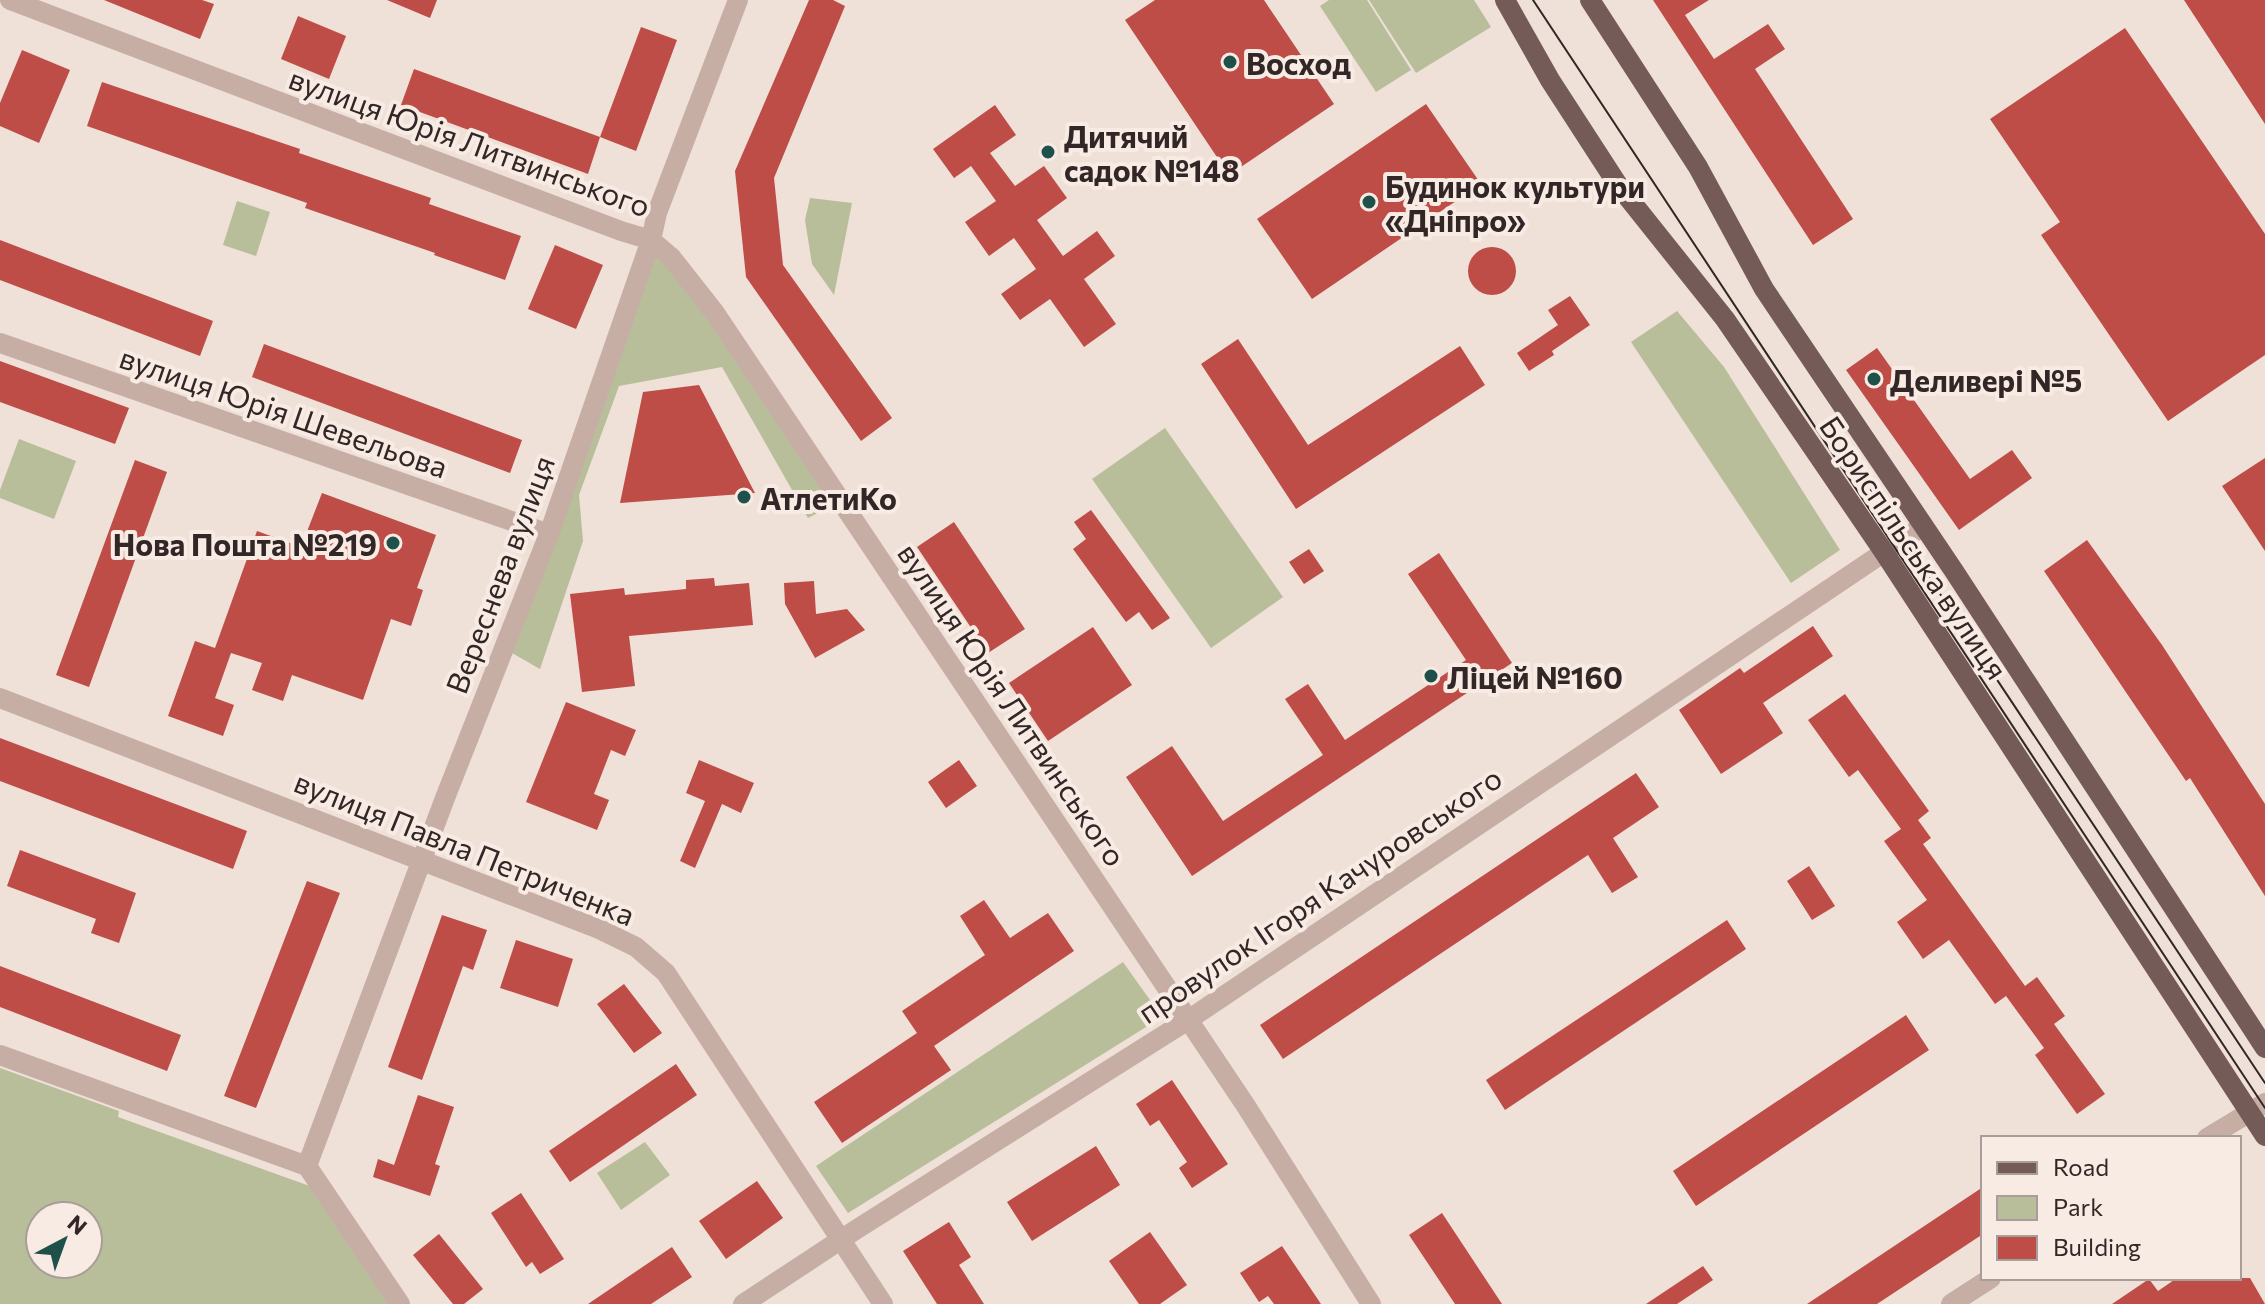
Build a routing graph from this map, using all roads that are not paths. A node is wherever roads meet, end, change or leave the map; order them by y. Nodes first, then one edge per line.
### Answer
1 (10, 0) edge
2 (738, 0) edge
3 (1505, 0) edge
4 (1590, 0) edge
5 (651, 240) junction
6 (0, 343) edge
7 (1923, 526) junction
8 (549, 534) junction
9 (1884, 552) junction
10 (0, 698) edge
11 (424, 860) junction
12 (1188, 1020) junction
13 (2265, 1048) edge
14 (0, 1055) edge
15 (2257, 1108) edge
16 (2210, 1136) edge
17 (2265, 1136) edge
18 (307, 1166) junction
19 (841, 1240) junction
20 (1988, 1280) edge
21 (400, 1304) edge
22 (743, 1304) edge
23 (883, 1304) edge
24 (1371, 1304) edge
25 (1951, 1304) edge

1 - 5 street, вулиця Юрія Литвинського
2 - 5 street, Вереснева вулиця
3 - 9 main road, Бориспільська вулиця
4 - 7 main road, Бориспільська вулиця
5 - 8 street, Вереснева вулиця
5 - 12 street, вулиця Юрія Литвинського
6 - 8 street, вулиця Юрія Шевельова
7 - 9 street, провулок Ігоря Качуровського
7 - 13 main road, Бориспільська вулиця
8 - 11 street, Вереснева вулиця
9 - 12 street, провулок Ігоря Качуровського
9 - 15 main road, Бориспільська вулиця
10 - 11 street, вулиця Павла Петриченка
11 - 18 street, Вереснева вулиця
11 - 19 street, вулиця Павла Петриченка
12 - 19 street, провулок Ігоря Качуровського
12 - 24 street, вулиця Юрія Литвинського
14 - 18 street
15 - 16 street
15 - 17 main road, Бориспільська вулиця
18 - 21 street
19 - 22 street, провулок Ігоря Качуровського
19 - 23 street, вулиця Павла Петриченка
20 - 25 street

